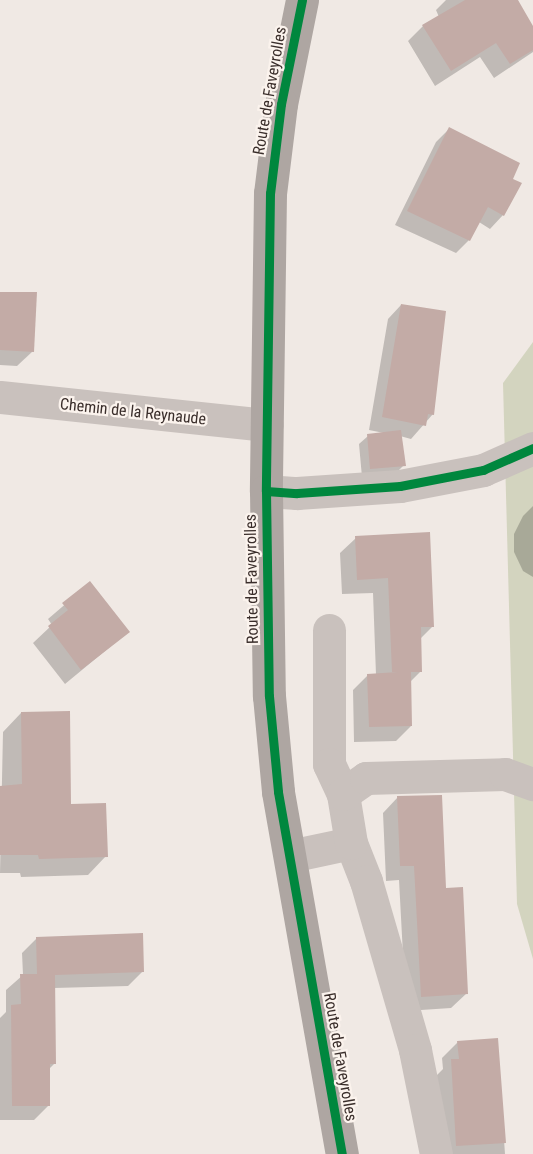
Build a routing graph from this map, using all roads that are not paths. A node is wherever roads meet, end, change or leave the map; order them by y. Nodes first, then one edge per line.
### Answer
1 (302, 0) edge
2 (0, 397) edge
3 (267, 425) junction
4 (533, 448) edge
5 (266, 491) junction
6 (329, 630) dead end
7 (533, 784) edge
8 (343, 794) junction
9 (351, 843) junction
10 (290, 856) junction
11 (342, 1154) edge
12 (436, 1154) edge

1 - 3 main road, Route de Faveyrolles
2 - 3 street, Chemin de la Reynaude
3 - 5 main road, Route de Faveyrolles
4 - 5 street
5 - 10 main road, Route de Faveyrolles
6 - 8 street
7 - 8 street
8 - 9 street
9 - 10 street
9 - 12 street
10 - 11 main road, Route de Faveyrolles

